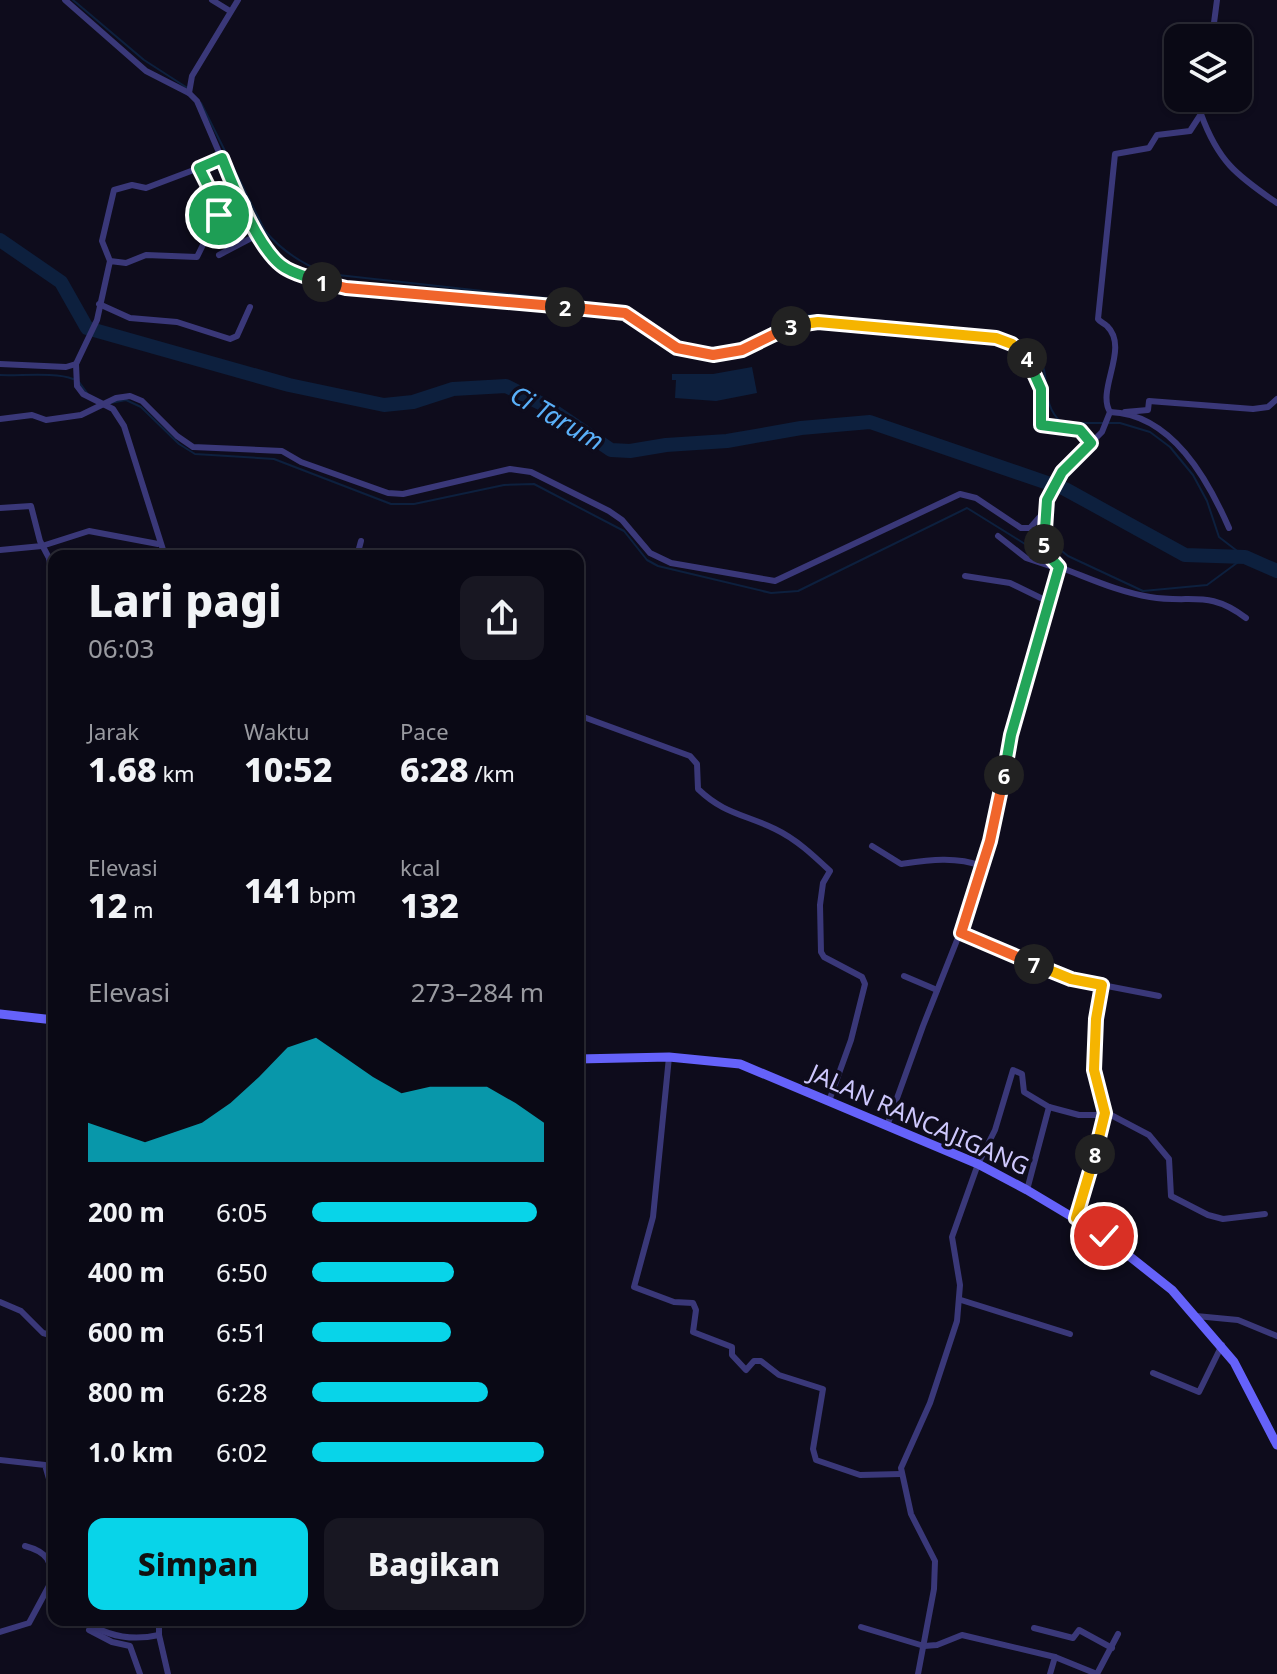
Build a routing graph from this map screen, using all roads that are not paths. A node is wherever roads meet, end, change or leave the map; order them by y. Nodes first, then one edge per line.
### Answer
1 (65, 0) edge
2 (212, 0) edge
3 (238, 0) edge
4 (1217, 0) edge
5 (230, 11) junction
6 (1214, 24) edge
7 (190, 91) junction
8 (1201, 114) joint
9 (222, 158) junction
10 (199, 168) junction
11 (1277, 203) edge
12 (259, 234) junction
13 (219, 255) dead end
14 (110, 261) junction
15 (99, 304) junction
16 (250, 307) dead end
17 (0, 364) edge
18 (76, 364) junction
19 (1277, 399) edge
20 (108, 403) junction
21 (1112, 413) junction
22 (0, 419) edge
23 (1091, 443) junction
24 (0, 508) edge
25 (1044, 512) junction
26 (1229, 528) dead end
27 (998, 536) dead end
28 (361, 541) dead end
29 (158, 544) junction
30 (42, 546) junction
31 (0, 550) edge
32 (162, 550) edge
33 (359, 550) edge
34 (48, 554) edge
35 (1059, 568) junction
36 (965, 576) dead end
37 (1049, 602) junction
38 (1246, 618) dead end
39 (584, 717) edge
40 (872, 846) dead end
41 (982, 866) junction
42 (961, 933) junction
43 (904, 976) dead end
44 (1102, 985) junction
45 (937, 990) junction
46 (1159, 996) dead end
47 (0, 1014) edge
48 (48, 1019) edge
49 (669, 1057) junction
50 (584, 1059) edge
51 (829, 1101) junction
52 (1049, 1107) junction
53 (1105, 1113) junction
54 (887, 1126) junction
55 (978, 1164) junction
56 (1027, 1190) junction
57 (1265, 1214) dead end
58 (1076, 1218) junction
59 (961, 1300) junction
60 (0, 1302) edge
61 (1196, 1316) junction
62 (48, 1334) edge
63 (1070, 1334) dead end
64 (1277, 1336) edge
65 (1222, 1345) junction
66 (1153, 1373) dead end
67 (1277, 1445) edge
68 (0, 1460) edge
69 (48, 1476) edge
70 (902, 1477) junction
71 (25, 1546) dead end
72 (48, 1558) edge
73 (48, 1593) edge
74 (96, 1626) edge
75 (159, 1626) edge
76 (861, 1627) dead end
77 (1034, 1628) dead end
78 (89, 1630) dead end
79 (0, 1632) edge
80 (1118, 1634) dead end
81 (159, 1635) junction
82 (924, 1646) junction
83 (1112, 1648) junction
84 (1055, 1657) junction
85 (140, 1674) edge
86 (168, 1674) edge
87 (918, 1674) edge
88 (1050, 1674) edge
89 (1098, 1674) edge

1 - 7 street
2 - 5 street
3 - 5 street
4 - 6 street
5 - 7 street
7 - 9 street
8 - 11 street
8 - 21 street
9 - 10 street
9 - 12 street
10 - 14 street
10 - 14 street
12 - 13 street
12 - 23 street
14 - 15 street
15 - 16 street
15 - 18 street
17 - 18 street
18 - 20 street
19 - 21 street
20 - 22 street
20 - 25 street
20 - 29 street
21 - 23 street
21 - 26 street
23 - 25 street
24 - 30 street
25 - 35 street
27 - 35 street
28 - 33 street
29 - 30 street
29 - 32 street
30 - 31 street
30 - 34 street
35 - 37 street
35 - 38 street
36 - 37 street
37 - 41 street
39 - 51 street
40 - 41 street
41 - 42 street
42 - 44 street
42 - 45 street
43 - 45 street
44 - 46 street
44 - 53 street
45 - 54 street
47 - 48 main road
49 - 50 main road, JALAN RANCAJIGANG
49 - 51 main road, JALAN RANCAJIGANG
49 - 70 street
51 - 54 main road, JALAN RANCAJIGANG
52 - 53 street
52 - 55 street
52 - 56 street
53 - 57 street
53 - 58 street
54 - 55 main road, JALAN RANCAJIGANG
55 - 56 main road, JALAN RANCAJIGANG
55 - 59 street
56 - 58 main road, JALAN RANCAJIGANG
58 - 61 main road, JALAN RANCAJIGANG
59 - 63 street
59 - 70 street
60 - 62 street
61 - 64 street
61 - 65 main road, JALAN RANCAJIGANG
65 - 66 street
65 - 67 main road, JALAN RANCAJIGANG
68 - 69 street
70 - 82 street
71 - 72 street
73 - 79 street
74 - 81 street
75 - 81 street
76 - 82 street
77 - 83 street
78 - 85 street
80 - 83 street
81 - 86 street
82 - 84 street
82 - 87 street
83 - 89 street
84 - 88 street
84 - 89 street

